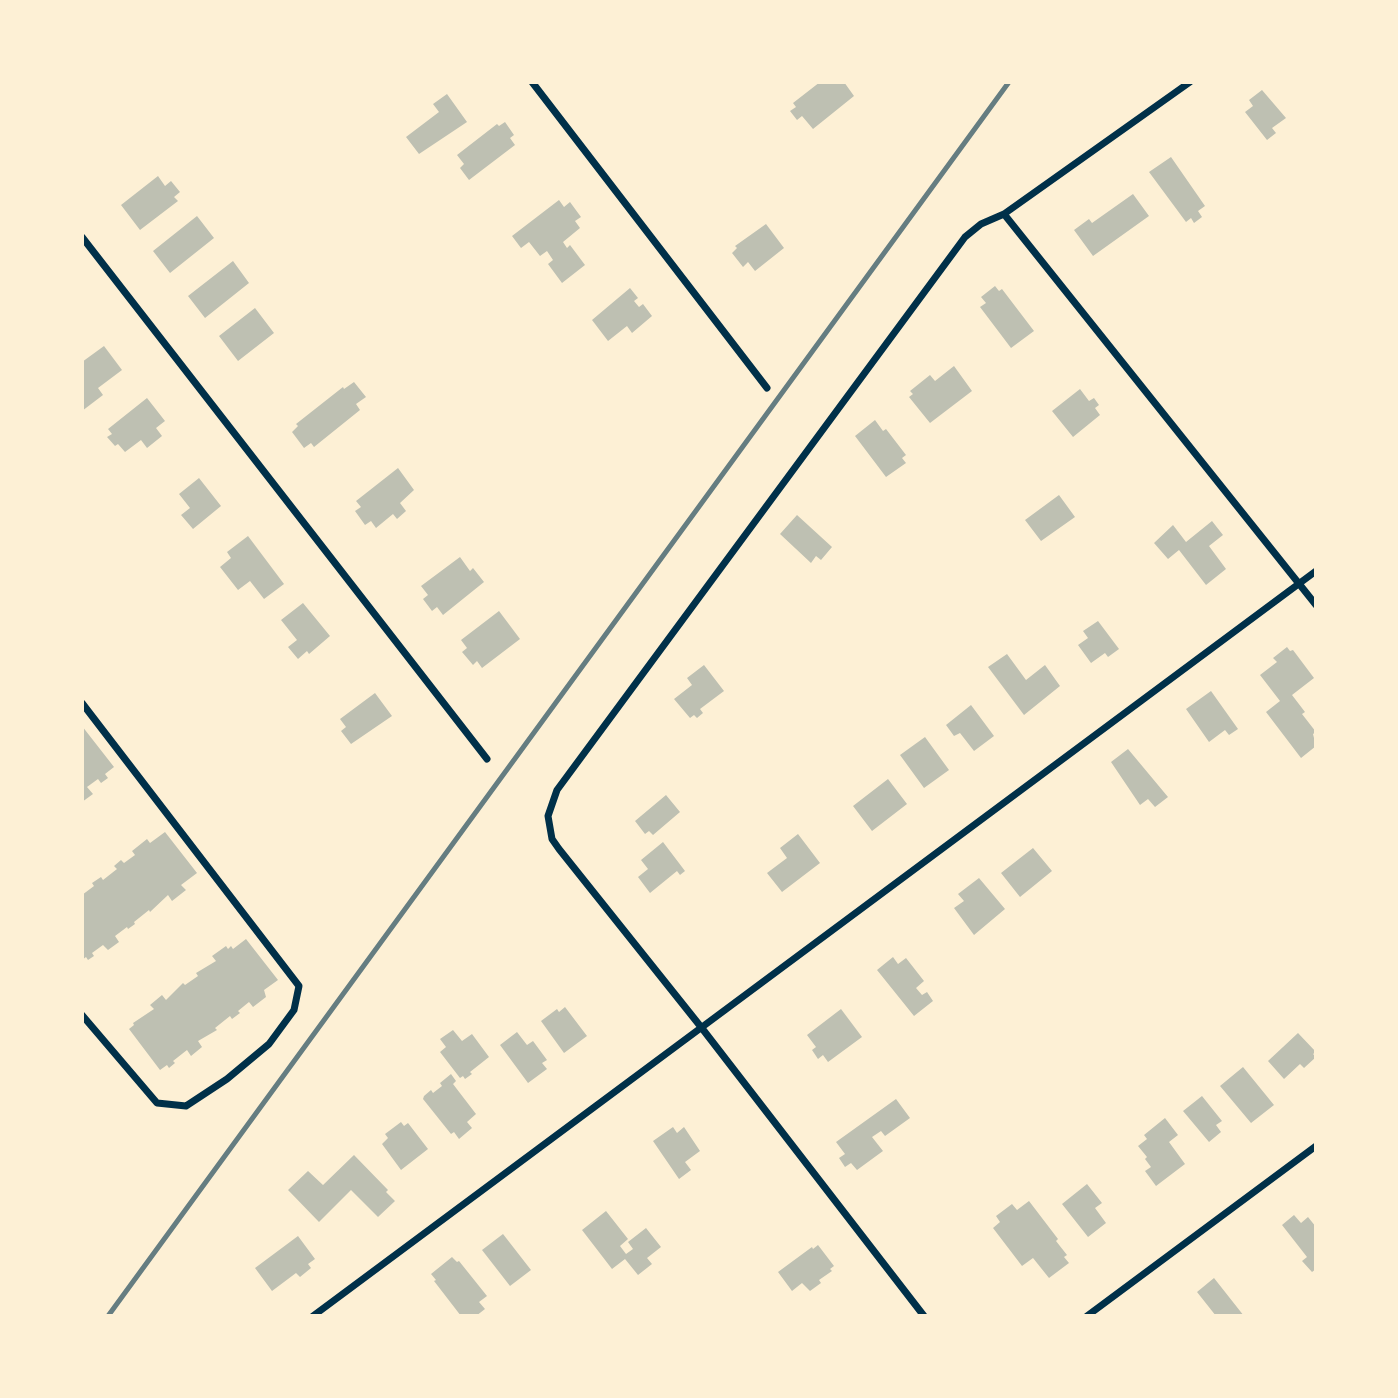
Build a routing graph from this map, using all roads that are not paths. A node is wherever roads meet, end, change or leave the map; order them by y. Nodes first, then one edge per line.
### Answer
1 (532, 82) edge
2 (1189, 82) edge
3 (1004, 214) junction
4 (82, 237) edge
5 (767, 388) dead end
6 (1316, 571) edge
7 (1299, 583) junction
8 (1316, 605) edge
9 (82, 703) edge
10 (487, 759) dead end
11 (82, 1015) edge
12 (701, 1027) junction
13 (1316, 1146) edge
14 (313, 1316) edge
15 (924, 1316) edge
16 (1087, 1316) edge

1 - 5 street
2 - 3 street
3 - 7 street
3 - 12 street
4 - 10 street
6 - 7 street
7 - 8 street
7 - 12 street
9 - 11 street
12 - 14 street
12 - 15 street
13 - 16 street

